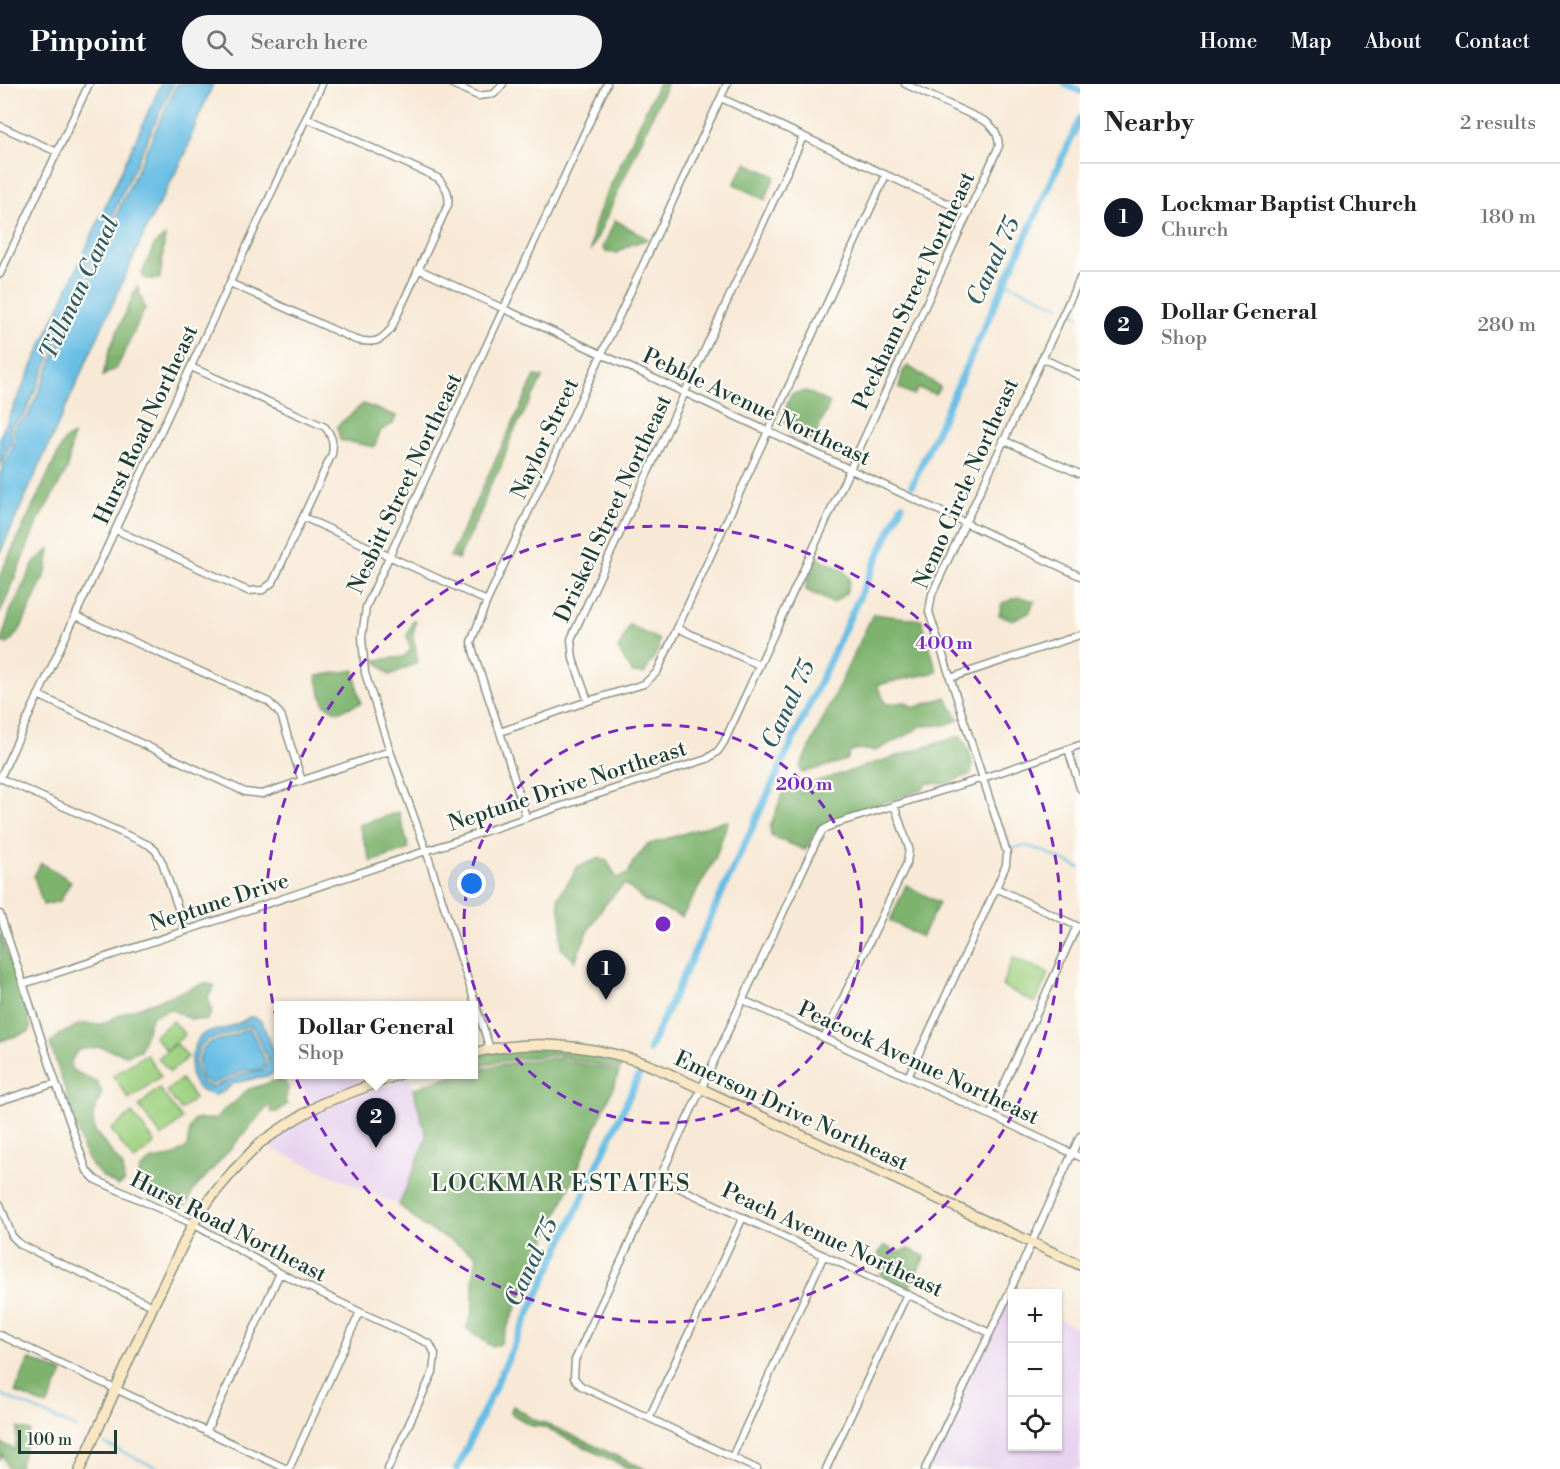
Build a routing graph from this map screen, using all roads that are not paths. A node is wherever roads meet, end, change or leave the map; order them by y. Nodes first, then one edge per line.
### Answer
1 (89, 84) edge
2 (322, 84) edge
3 (452, 84) edge
4 (503, 84) edge
5 (607, 84) edge
6 (727, 84) edge
7 (905, 84) edge
8 (721, 98) junction
9 (306, 118) junction
10 (0, 126) edge
11 (803, 137) junction
12 (57, 152) junction
13 (886, 175) junction
14 (968, 213) junction
15 (418, 269) junction
16 (0, 274) edge
17 (1080, 278) edge
18 (230, 283) junction
19 (504, 309) junction
20 (603, 354) junction
21 (1042, 358) junction
22 (191, 367) junction
23 (1080, 376) edge
24 (684, 393) junction
25 (768, 431) junction
26 (1003, 440) junction
27 (850, 470) junction
28 (1080, 474) edge
29 (303, 517) junction
30 (965, 523) junction
31 (116, 530) junction
32 (389, 557) junction
33 (1080, 576) edge
34 (487, 601) junction
35 (76, 616) junction
36 (677, 628) junction
37 (1080, 634) edge
38 (759, 666) junction
39 (950, 678) junction
40 (39, 695) junction
41 (588, 701) junction
42 (500, 732) junction
43 (1080, 745) edge
44 (1068, 749) junction
45 (390, 751) junction
46 (718, 751) joint
47 (0, 778) edge
48 (983, 778) junction
49 (302, 781) junction
50 (1080, 788) edge
51 (894, 805) junction
52 (526, 817) junction
53 (426, 850) junction
54 (996, 888) junction
55 (0, 914) edge
56 (1079, 927) edge
57 (186, 931) junction
58 (23, 984) junction
59 (743, 999) junction
60 (475, 1001) edge
61 (478, 1012) edge
62 (824, 1038) junction
63 (490, 1049) junction
64 (478, 1052) edge
65 (908, 1077) junction
66 (387, 1079) edge
67 (56, 1083) junction
68 (702, 1089) junction
69 (0, 1101) edge
70 (990, 1115) junction
71 (1080, 1136) edge
72 (1072, 1153) junction
73 (1080, 1157) edge
74 (660, 1179) junction
75 (0, 1204) edge
76 (743, 1217) junction
77 (194, 1224) junction
78 (1031, 1242) junction
79 (824, 1255) junction
80 (1080, 1265) edge
81 (280, 1273) junction
82 (907, 1294) junction
83 (153, 1306) junction
84 (360, 1312) junction
85 (990, 1333) junction
86 (0, 1335) edge
87 (116, 1388) junction
88 (649, 1418) junction
89 (206, 1432) junction
90 (732, 1457) junction
91 (80, 1469) edge
92 (288, 1469) edge
93 (388, 1469) edge
94 (757, 1469) edge
95 (826, 1469) edge
96 (925, 1469) edge

1 - 12 street
2 - 9 street, Hurst Road Northeast
3 - 4 street
5 - 19 street, Nesbitt Street Northeast
6 - 8 street, Naylor Street
7 - 14 street, Peckham Street Northeast
8 - 11 street
8 - 20 street, Naylor Street
9 - 15 street
9 - 18 street, Hurst Road Northeast
10 - 12 street
11 - 13 street
11 - 24 street, Driskell Street Northeast
12 - 16 street
13 - 14 street
13 - 25 street
14 - 27 street, Peckham Street Northeast
15 - 18 street
15 - 19 street, Pebble Avenue Northeast
17 - 21 street, Nemo Circle Northeast
18 - 22 street, Hurst Road Northeast
19 - 20 street, Pebble Avenue Northeast
19 - 32 street, Nesbitt Street Northeast
20 - 24 street, Pebble Avenue Northeast
20 - 34 street, Naylor Street
21 - 23 street
21 - 26 street, Nemo Circle Northeast
22 - 29 street
22 - 31 street, Hurst Road Northeast
24 - 25 street, Pebble Avenue Northeast
24 - 41 street, Driskell Street Northeast
25 - 27 street, Pebble Avenue Northeast
25 - 36 street
26 - 28 street
26 - 30 street, Nemo Circle Northeast
27 - 30 street, Pebble Avenue Northeast
27 - 38 street, Peckham Street Northeast
29 - 31 street
29 - 32 street
30 - 33 street, Pebble Avenue Northeast
30 - 39 street, Nemo Circle Northeast
31 - 35 street, Hurst Road Northeast
32 - 34 street
32 - 45 street, Nesbitt Street Northeast
34 - 42 street, Naylor Street
35 - 40 street, Hurst Road Northeast
35 - 49 street
36 - 38 street
36 - 41 street
37 - 39 street
38 - 46 street, Peckham Street Northeast
39 - 48 street, Nemo Circle Northeast
40 - 47 street, Hurst Road Northeast
40 - 49 street
41 - 42 street
42 - 52 street, Naylor Street
43 - 44 street
44 - 48 street
44 - 50 street
45 - 49 street
45 - 53 street, Nesbitt Street Northeast
46 - 52 street, Neptune Drive Northeast
47 - 57 street
48 - 51 street
48 - 54 street, Nemo Circle Northeast
51 - 59 street
51 - 62 street
52 - 53 street, Neptune Drive Northeast
53 - 57 street, Neptune Drive
53 - 60 street, Nesbitt Street Northeast
54 - 56 street
54 - 65 street, Nemo Circle Northeast
55 - 58 street, Hurst Road Northeast
56 - 70 street
57 - 58 street, Neptune Drive
58 - 67 street, Hurst Road Northeast
59 - 62 street, Peacock Avenue Northeast
59 - 68 street
61 - 63 street, Nesbitt Street Northeast
62 - 65 street, Peacock Avenue Northeast
63 - 64 street, Emerson Drive Northeast
63 - 68 street, Emerson Drive Northeast
65 - 70 street, Peacock Avenue Northeast
66 - 77 street
67 - 69 street
67 - 77 street, Hurst Road Northeast
68 - 74 street
68 - 78 street, Emerson Drive Northeast
70 - 72 street, Peacock Avenue Northeast
71 - 72 street
72 - 73 street, Peacock Avenue Northeast
72 - 78 street
74 - 76 street, Peach Avenue Northeast
74 - 88 street
75 - 83 street
76 - 79 street, Peach Avenue Northeast
76 - 88 street
77 - 81 street, Hurst Road Northeast
77 - 83 street
78 - 80 street, Emerson Drive Northeast
78 - 85 street
79 - 82 street, Peach Avenue Northeast
79 - 90 street
81 - 84 street, Hurst Road Northeast
81 - 89 street
82 - 85 street, Peach Avenue Northeast
82 - 95 street
83 - 87 street
84 - 92 street
84 - 93 street, Hurst Road Northeast
85 - 96 street
86 - 87 street
87 - 89 street
87 - 91 street
88 - 90 street
89 - 92 street
90 - 94 street

